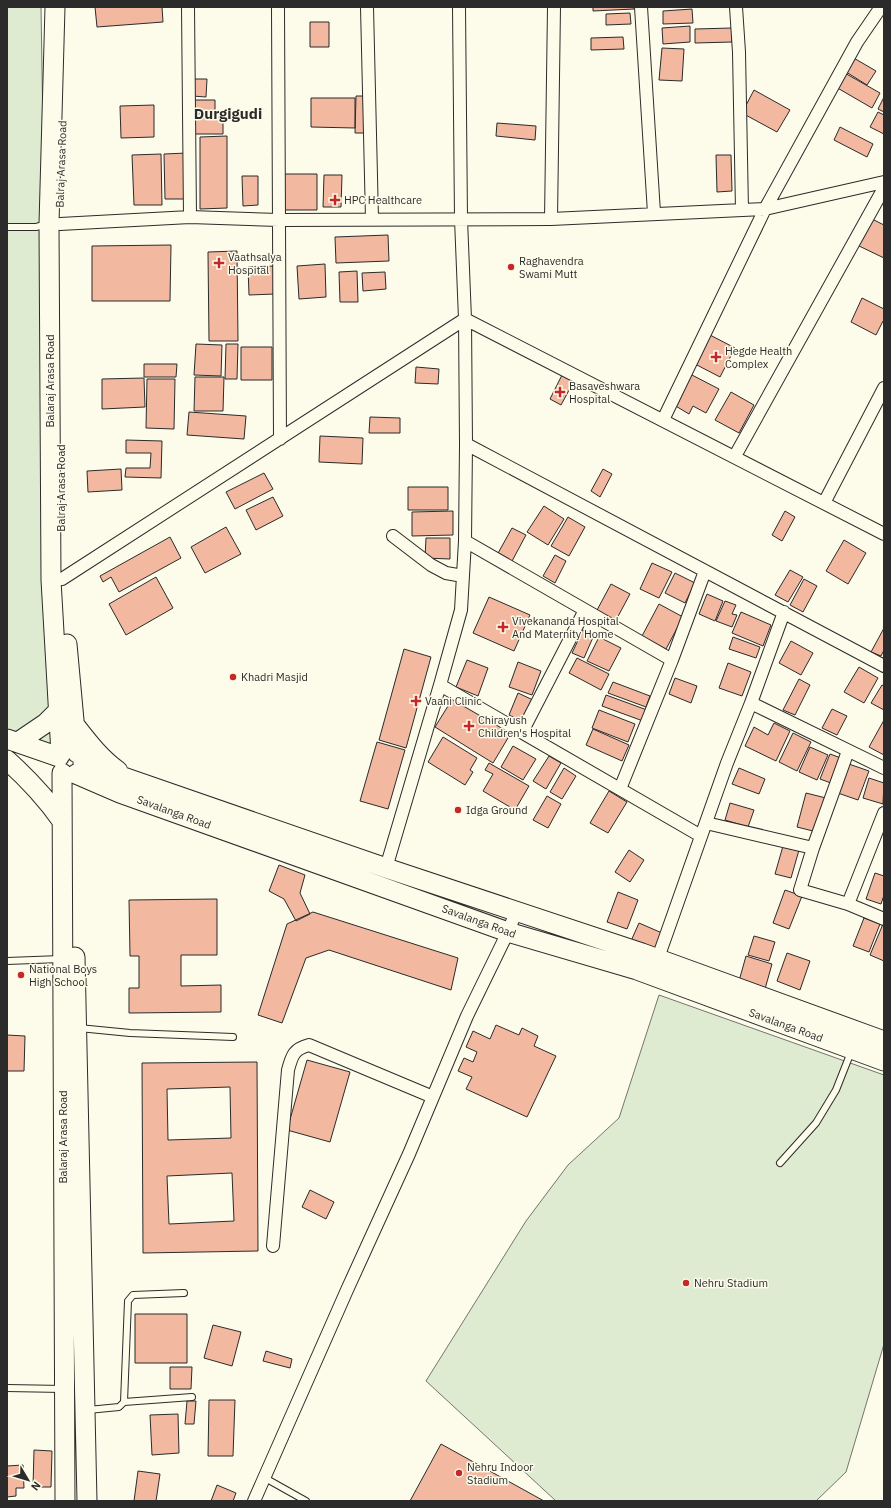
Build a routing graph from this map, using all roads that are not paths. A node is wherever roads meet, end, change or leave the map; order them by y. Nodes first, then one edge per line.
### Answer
1 (55, 7) edge
2 (66, 7) edge
3 (188, 7) edge
4 (278, 7) edge
5 (367, 7) edge
6 (459, 7) edge
7 (554, 7) edge
8 (641, 7) edge
9 (736, 7) edge
10 (881, 7) edge
11 (884, 182) edge
12 (884, 188) edge
13 (765, 209) junction
14 (742, 210) junction
15 (654, 213) junction
16 (190, 217) junction
17 (372, 219) junction
18 (461, 219) junction
19 (551, 219) junction
20 (279, 220) junction
21 (54, 224) junction
22 (7, 227) edge
23 (465, 319) junction
24 (884, 388) edge
25 (663, 420) junction
26 (280, 439) junction
27 (466, 444) junction
28 (734, 456) junction
29 (824, 503) junction
30 (884, 534) edge
31 (393, 536) dead end
32 (465, 541) junction
33 (705, 571) junction
34 (463, 576) junction
35 (56, 579) junction
36 (585, 610) junction
37 (784, 612) junction
38 (672, 660) junction
39 (884, 666) edge
40 (440, 685) junction
41 (751, 703) junction
42 (59, 710) junction
43 (74, 724) junction
44 (522, 732) junction
45 (11, 745) edge
46 (848, 751) junction
47 (7, 760) edge
48 (69, 765) junction
49 (884, 768) edge
50 (131, 780) junction
51 (620, 789) junction
52 (884, 813) edge
53 (62, 822) junction
54 (706, 823) junction
55 (701, 836) junction
56 (813, 848) junction
57 (386, 868) junction
58 (848, 904) junction
59 (516, 912) junction
60 (884, 919) edge
61 (508, 932) junction
62 (62, 958) junction
63 (658, 958) junction
64 (7, 961) edge
65 (77, 1028) junction
66 (234, 1037) dead end
67 (855, 1041) junction
68 (884, 1041) edge
69 (884, 1061) edge
70 (433, 1097) junction
71 (780, 1163) dead end
72 (273, 1246) dead end
73 (184, 1293) dead end
74 (7, 1388) edge
75 (64, 1388) junction
76 (192, 1397) dead end
77 (124, 1402) junction
78 (84, 1410) junction
79 (265, 1478) junction
80 (259, 1499) edge
81 (65, 1501) edge
82 (87, 1501) edge
83 (306, 1501) edge

1 - 21 main road
2 - 21 main road, Balraj Arasa Road
3 - 16 street
4 - 20 street
5 - 17 street
6 - 18 street
7 - 19 street
8 - 15 street
9 - 14 street
10 - 13 street
11 - 13 street
12 - 28 street
13 - 14 street
13 - 25 street
14 - 15 street
15 - 19 street
16 - 20 street
16 - 21 street
17 - 18 street
17 - 20 street
18 - 19 street
18 - 23 street
20 - 26 street
21 - 22 lane
21 - 35 main road, Balraj Arasa Road
23 - 25 street
23 - 26 street
23 - 27 street
24 - 29 street
25 - 28 street
26 - 35 street
27 - 32 street
27 - 33 street
28 - 29 street
29 - 30 street
31 - 34 street
32 - 34 street
32 - 36 street
33 - 37 street
33 - 38 street
34 - 40 street
35 - 42 main road, Balaraj Arasa Road
35 - 43 main road, Balraj Arasa Road
36 - 38 street
36 - 44 street
37 - 39 street
37 - 41 street
38 - 51 street
40 - 44 street
40 - 57 street
41 - 46 street
41 - 54 street
42 - 45 main road
42 - 48 main road, Balaraj Arasa Road
43 - 48 main road, Balraj Arasa Road
43 - 50 main road
44 - 51 street
45 - 48 main road, Savalanga Road
46 - 49 street
46 - 56 street
47 - 53 main road
48 - 50 main road, Savalanga Road
48 - 53 main road, Balaraj Arasa Road
48 - 61 main road, Savalanga Road
48 - 65 main road, Balaraj Arasa Road
50 - 57 main road, Savalanga Road
51 - 55 street
52 - 58 street
53 - 62 main road, Balaraj Arasa Road
54 - 55 street
54 - 56 street
55 - 63 street
56 - 58 street
57 - 59 main road, Savalanga Road
58 - 60 street
59 - 61 street
59 - 63 main road, Savalanga Road
61 - 67 main road, Savalanga Road
61 - 70 street
62 - 64 lane
62 - 75 main road, Balaraj Arasa Road
63 - 67 main road, Savalanga Road
65 - 66 lane
65 - 78 main road, Balaraj Arasa Road
67 - 68 main road, Savalanga Road
67 - 69 main road, Savalanga Road
67 - 71 lane
70 - 72 street
70 - 79 street
73 - 77 lane
74 - 75 lane
75 - 81 main road, Balaraj Arasa Road
76 - 77 lane
77 - 78 lane
78 - 82 main road, Balaraj Arasa Road
79 - 80 street
79 - 83 lane

